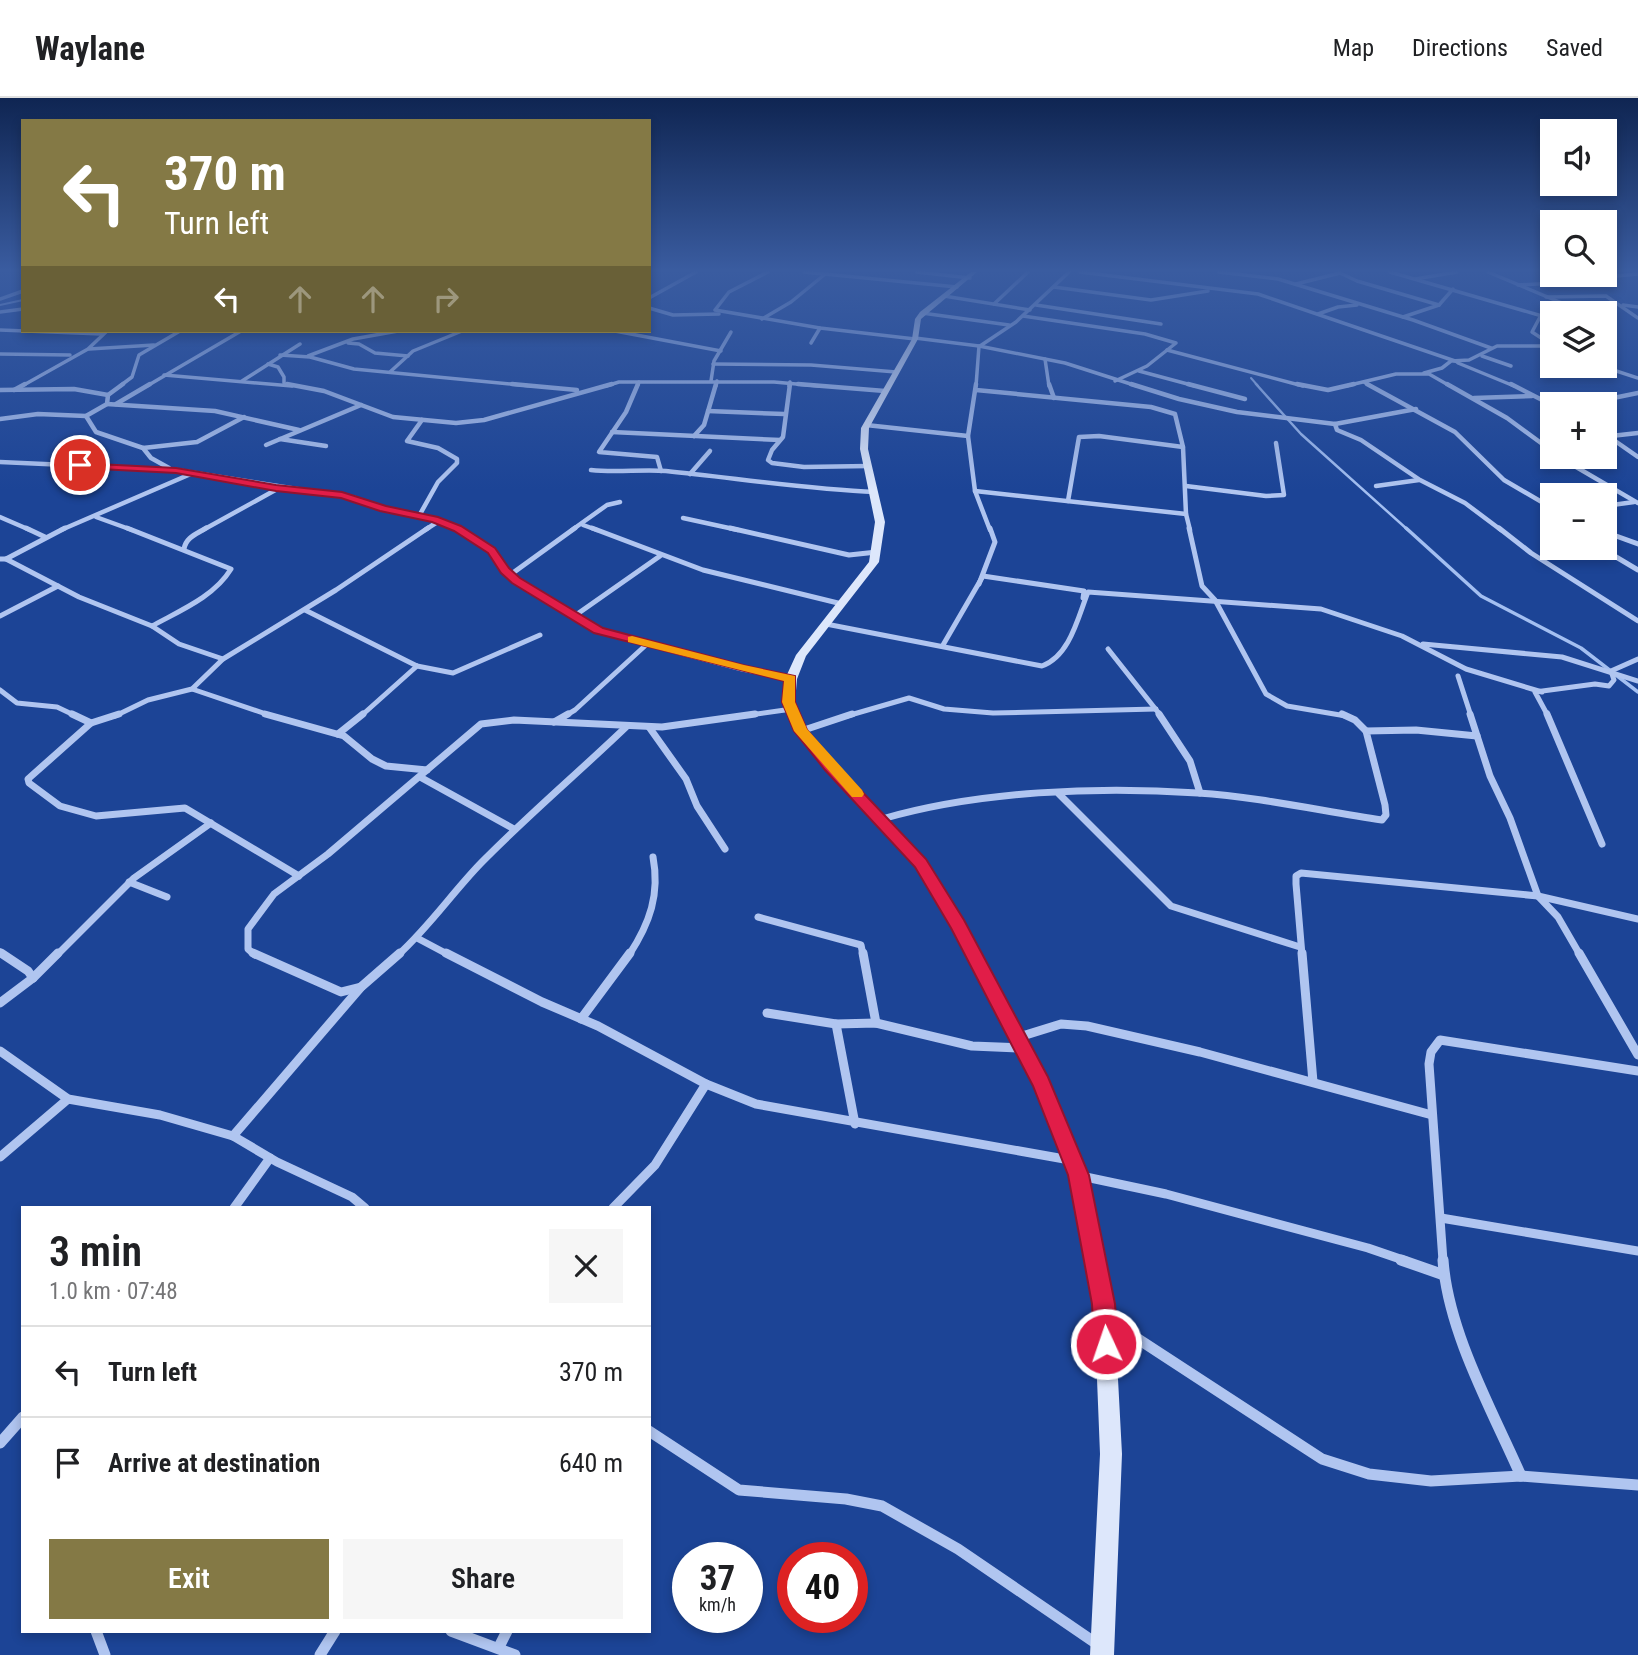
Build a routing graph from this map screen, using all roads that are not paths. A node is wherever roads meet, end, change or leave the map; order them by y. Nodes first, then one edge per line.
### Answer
1 (92, 345) edge
2 (155, 345) joint
3 (217, 345) edge
4 (299, 345) edge
5 (335, 345) edge
6 (360, 345) edge
7 (428, 345) edge
8 (687, 345) edge
9 (724, 345) edge
10 (912, 345) edge
11 (967, 345) edge
12 (982, 345) edge
13 (1174, 345) edge
14 (1407, 345) edge
15 (1482, 345) edge
16 (979, 346) junction
17 (1540, 346) edge
18 (1491, 348) junction
19 (88, 349) junction
20 (1167, 350) junction
21 (720, 351) junction
22 (0, 354) edge
23 (74, 355) junction
24 (279, 355) junction
25 (1482, 355) junction
26 (307, 356) junction
27 (408, 356) junction
28 (1045, 359) junction
29 (1451, 361) junction
30 (1458, 362) junction
31 (268, 363) junction
32 (713, 364) junction
33 (1511, 366) dead end
34 (1138, 371) junction
35 (1617, 371) edge
36 (390, 372) junction
37 (897, 372) junction
38 (1422, 373) junction
39 (164, 375) junction
40 (1638, 378) edge
41 (241, 381) junction
42 (711, 381) junction
43 (717, 381) junction
44 (1115, 381) junction
45 (639, 382) junction
46 (790, 382) junction
47 (1363, 382) junction
48 (284, 383) junction
49 (0, 390) edge
50 (13, 390) junction
51 (583, 390) junction
52 (976, 390) junction
53 (885, 391) junction
54 (1638, 393) edge
55 (108, 396) junction
56 (1536, 396) junction
57 (1617, 397) edge
58 (1054, 398) junction
59 (1245, 398) dead end
60 (1474, 398) junction
61 (1540, 398) edge
62 (107, 404) junction
63 (115, 405) junction
64 (362, 405) junction
65 (1416, 410) junction
66 (708, 411) junction
67 (784, 414) junction
68 (86, 416) junction
69 (245, 416) junction
70 (0, 419) edge
71 (422, 419) junction
72 (1335, 424) junction
73 (866, 425) junction
74 (299, 430) junction
75 (612, 432) junction
76 (1638, 433) edge
77 (694, 436) junction
78 (968, 436) junction
79 (1617, 437) edge
80 (286, 438) junction
81 (780, 440) junction
82 (1540, 442) edge
83 (1276, 443) dead end
84 (1617, 443) edge
85 (266, 445) dead end
86 (326, 446) dead end
87 (1183, 447) junction
88 (143, 448) junction
89 (710, 451) dead end
90 (1638, 457) edge
91 (0, 462) edge
92 (868, 466) junction
93 (1580, 469) edge
94 (176, 470) junction
95 (591, 470) dead end
96 (661, 471) junction
97 (192, 473) junction
98 (697, 473) junction
99 (1420, 480) junction
100 (1186, 486) junction
101 (1376, 486) dead end
102 (280, 488) junction
103 (975, 491) junction
104 (875, 492) junction
105 (1068, 501) junction
106 (1540, 501) edge
107 (620, 502) dead end
108 (1637, 502) edge
109 (1617, 504) edge
110 (1186, 514) junction
111 (419, 516) junction
112 (0, 517) edge
113 (96, 517) junction
114 (683, 518) dead end
115 (439, 521) junction
116 (583, 525) junction
117 (1617, 536) edge
118 (45, 537) junction
119 (1638, 544) edge
120 (184, 549) junction
121 (877, 552) junction
122 (660, 556) junction
123 (1617, 558) edge
124 (3, 559) edge
125 (1638, 570) edge
126 (510, 575) junction
127 (979, 584) junction
128 (58, 586) junction
129 (1215, 600) junction
130 (842, 604) junction
131 (1082, 606) junction
132 (305, 610) junction
133 (0, 616) edge
134 (573, 617) junction
135 (1638, 621) edge
136 (826, 624) junction
137 (152, 626) junction
138 (540, 635) dead end
139 (1416, 643) junction
140 (647, 644) junction
141 (943, 645) junction
142 (1108, 649) dead end
143 (223, 659) junction
144 (1638, 659) edge
145 (417, 666) junction
146 (1611, 671) junction
147 (1458, 676) dead end
148 (791, 679) junction
149 (1638, 681) edge
150 (192, 689) junction
151 (0, 690) edge
152 (1542, 692) junction
153 (792, 709) junction
154 (1156, 709) junction
155 (575, 710) junction
156 (553, 722) junction
157 (91, 723) junction
158 (580, 724) junction
159 (626, 727) junction
160 (649, 727) junction
161 (801, 731) junction
162 (1366, 731) junction
163 (338, 734) junction
164 (1477, 736) junction
165 (427, 770) junction
166 (420, 777) junction
167 (1200, 793) junction
168 (1059, 794) junction
169 (882, 819) junction
170 (211, 822) junction
171 (514, 829) junction
172 (1602, 844) dead end
173 (725, 849) dead end
174 (653, 857) dead end
175 (299, 876) junction
176 (129, 882) junction
177 (1538, 896) junction
178 (167, 897) dead end
179 (758, 917) dead end
180 (1638, 919) edge
181 (417, 938) junction
182 (1300, 947) junction
183 (0, 952) edge
184 (33, 978) junction
185 (361, 987) junction
186 (341, 992) junction
187 (0, 1003) edge
188 (345, 1003) junction
189 (767, 1013) dead end
190 (581, 1019) junction
191 (876, 1023) junction
192 (836, 1024) junction
193 (1019, 1043) junction
194 (0, 1051) edge
195 (1638, 1055) edge
196 (1638, 1071) edge
197 (1313, 1082) junction
198 (706, 1084) junction
199 (68, 1099) junction
200 (1432, 1115) junction
201 (855, 1124) junction
202 (233, 1136) junction
203 (0, 1157) edge
204 (270, 1158) junction
205 (1070, 1160) junction
206 (1079, 1175) junction
207 (235, 1206) edge
208 (363, 1206) edge
209 (615, 1206) edge
210 (1441, 1218) junction
211 (1638, 1251) edge
212 (1444, 1275) junction
213 (1104, 1317) junction
214 (21, 1419) edge
215 (651, 1432) edge
216 (0, 1443) edge
217 (1521, 1476) junction
218 (1638, 1485) edge
219 (97, 1633) edge
220 (334, 1633) edge
221 (457, 1633) edge
222 (506, 1633) edge
223 (499, 1647) junction
224 (1106, 1652) edge
225 (105, 1655) edge
226 (320, 1655) edge
227 (515, 1655) edge

1 - 19 street
2 - 19 street
2 - 55 street
3 - 39 street
4 - 24 street
5 - 26 street
6 - 27 street
7 - 27 street
8 - 21 street
9 - 21 street
10 - 37 street
11 - 16 street
12 - 16 street
13 - 20 street
14 - 30 street
15 - 18 street
16 - 28 street
16 - 52 street
17 - 18 street
18 - 25 street
19 - 23 street
20 - 34 street
20 - 47 street
21 - 32 street
22 - 23 street
23 - 50 street
24 - 26 street
24 - 31 street
25 - 30 street
25 - 33 street
26 - 36 street
27 - 36 street
28 - 44 street
28 - 58 street
29 - 30 street
29 - 38 street
29 - 56 street
31 - 41 street
31 - 48 street
32 - 37 street
32 - 42 street
34 - 44 street
34 - 59 street
35 - 40 street
36 - 51 street
37 - 53 street
38 - 47 street
38 - 60 street
39 - 41 street
39 - 63 street
41 - 48 street
42 - 43 street
42 - 45 street
43 - 46 street
43 - 66 street
44 - 72 street
45 - 51 street
45 - 75 street
46 - 53 street
46 - 67 street
47 - 65 street
48 - 64 street
49 - 50 street
50 - 55 street
51 - 71 street
52 - 58 street
52 - 78 street
53 - 73 street
54 - 57 street
55 - 62 street
56 - 60 street
56 - 61 street
58 - 87 street
60 - 82 street
62 - 63 street
62 - 68 street
63 - 69 street
64 - 71 street
64 - 74 street
65 - 72 street
65 - 106 street
66 - 67 street
66 - 77 street
67 - 81 street
68 - 70 street
68 - 88 street
69 - 74 street
69 - 88 street
71 - 111 street
72 - 99 street
73 - 78 street
73 - 92 street
74 - 80 street
75 - 77 street
75 - 96 street
76 - 79 street
77 - 81 street
78 - 103 street
80 - 85 street
80 - 86 street
81 - 92 street
83 - 100 street
84 - 90 street
87 - 100 street
87 - 105 street
88 - 94 street
89 - 98 street
91 - 94 street
92 - 104 street
93 - 108 street
94 - 97 street
95 - 96 street
96 - 98 street
97 - 102 street
97 - 113 street
98 - 104 street
99 - 101 street
99 - 135 street
100 - 110 street
102 - 111 street
102 - 120 street
103 - 105 street
103 - 127 street
104 - 121 street
105 - 110 street
107 - 116 street
108 - 109 street
110 - 129 street
111 - 115 street
112 - 118 street
113 - 118 street
113 - 120 street
114 - 121 street
115 - 126 street
115 - 132 street
116 - 122 street
116 - 126 street
117 - 119 street
118 - 124 street
120 - 137 street
121 - 130 street
122 - 130 street
122 - 134 street
123 - 125 street
124 - 128 street
126 - 134 street
127 - 131 street
127 - 141 street
128 - 133 street
128 - 137 street
129 - 131 street
129 - 139 street
129 - 162 street
130 - 136 street
131 - 141 street
132 - 143 street
132 - 145 street
134 - 140 street
136 - 141 street
136 - 148 street
137 - 143 street
138 - 145 street
139 - 146 street
139 - 152 street
140 - 148 street
140 - 155 street
142 - 154 street
143 - 150 street
144 - 146 street
145 - 163 street
146 - 149 street
146 - 152 street
147 - 164 street
148 - 153 street
150 - 157 street
150 - 163 street
151 - 157 street
152 - 172 street
153 - 160 street
153 - 161 street
154 - 161 street
154 - 167 street
155 - 156 street
155 - 158 street
156 - 158 street
156 - 165 street
157 - 170 street
158 - 159 street
159 - 160 street
159 - 171 street
160 - 173 street
161 - 169 street
162 - 164 street
162 - 167 street
163 - 165 street
164 - 177 street
165 - 166 street
166 - 171 street
166 - 175 street
167 - 168 street
168 - 169 street
168 - 182 street
169 - 193 street
170 - 175 street
170 - 176 street
171 - 181 street
174 - 190 street
175 - 186 street
176 - 178 street
176 - 184 street
177 - 180 street
177 - 182 street
177 - 195 street
179 - 191 street
181 - 185 street
181 - 190 street
182 - 197 street
183 - 184 street
184 - 187 street
185 - 186 street
185 - 188 street
186 - 188 street
188 - 202 street
189 - 192 street
190 - 198 street
191 - 192 street
191 - 193 street
192 - 201 street
193 - 197 street
193 - 205 street
194 - 199 street
196 - 200 street
197 - 200 street
198 - 201 street
198 - 209 street
199 - 202 street
199 - 203 street
200 - 210 street
201 - 205 street
202 - 204 street
204 - 207 street
204 - 208 street
205 - 206 street
206 - 212 street
206 - 213 street
210 - 211 street
210 - 212 street
212 - 217 street
213 - 217 street
213 - 224 street
214 - 216 street
215 - 224 street
217 - 218 street
219 - 225 street
220 - 226 street
221 - 223 street
222 - 223 street
223 - 227 street

